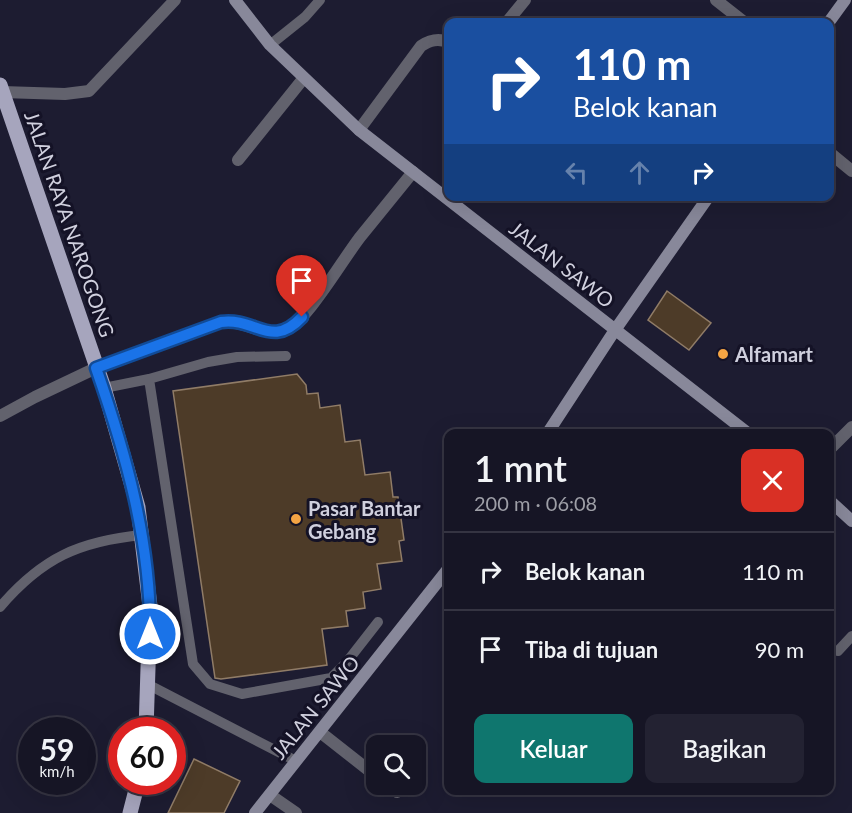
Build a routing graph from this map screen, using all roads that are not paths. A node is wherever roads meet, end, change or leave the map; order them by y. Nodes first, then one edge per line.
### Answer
1 (175, 0) edge
2 (235, 0) edge
3 (320, 0) edge
4 (525, 0) edge
5 (716, 0) edge
6 (844, 0) edge
7 (510, 18) edge
8 (739, 18) edge
9 (832, 18) edge
10 (444, 42) edge
11 (270, 45) junction
12 (303, 79) junction
13 (1, 88) edge
14 (359, 130) junction
15 (834, 156) edge
16 (238, 160) dead end
17 (852, 171) edge
18 (413, 172) junction
19 (444, 196) edge
20 (450, 201) edge
21 (705, 201) edge
22 (615, 330) junction
23 (286, 356) dead end
24 (96, 368) junction
25 (149, 379) junction
26 (104, 388) junction
27 (0, 416) edge
28 (852, 427) edge
29 (550, 429) edge
30 (743, 429) edge
31 (834, 445) edge
32 (834, 504) edge
33 (852, 520) edge
34 (142, 535) junction
35 (444, 574) edge
36 (0, 608) edge
37 (378, 622) dead end
38 (852, 636) edge
39 (838, 651) dead end
40 (149, 685) junction
41 (147, 717) edge
42 (320, 732) junction
43 (296, 761) junction
44 (366, 768) edge
45 (135, 795) edge
46 (270, 795) junction
47 (130, 813) edge
48 (255, 813) edge
49 (296, 813) edge

1 - 13 street
2 - 11 main road, JALAN SAWO
3 - 11 lane
4 - 7 street
5 - 8 street
6 - 9 main road
10 - 14 street
11 - 12 main road, JALAN SAWO
12 - 14 main road, JALAN SAWO
12 - 16 street
13 - 24 main road, JALAN RAYA NAROGONG
14 - 18 main road, JALAN SAWO
15 - 17 street
18 - 19 main road, JALAN SAWO
18 - 24 street
20 - 22 main road, JALAN SAWO
21 - 22 main road
22 - 29 main road, JALAN SAWO
22 - 30 main road
23 - 25 lane
24 - 26 main road, JALAN RAYA NAROGONG
24 - 27 street
25 - 26 lane
25 - 37 lane
26 - 34 main road, JALAN RAYA NAROGONG
28 - 31 street
32 - 33 main road
34 - 36 lane
34 - 40 main road, JALAN RAYA NAROGONG
35 - 42 main road, JALAN SAWO
38 - 39 lane
40 - 41 main road, JALAN RAYA NAROGONG
40 - 43 lane
42 - 43 main road, JALAN SAWO
42 - 44 street
43 - 46 main road, JALAN SAWO
45 - 47 main road
46 - 48 main road, JALAN SAWO
46 - 49 street

